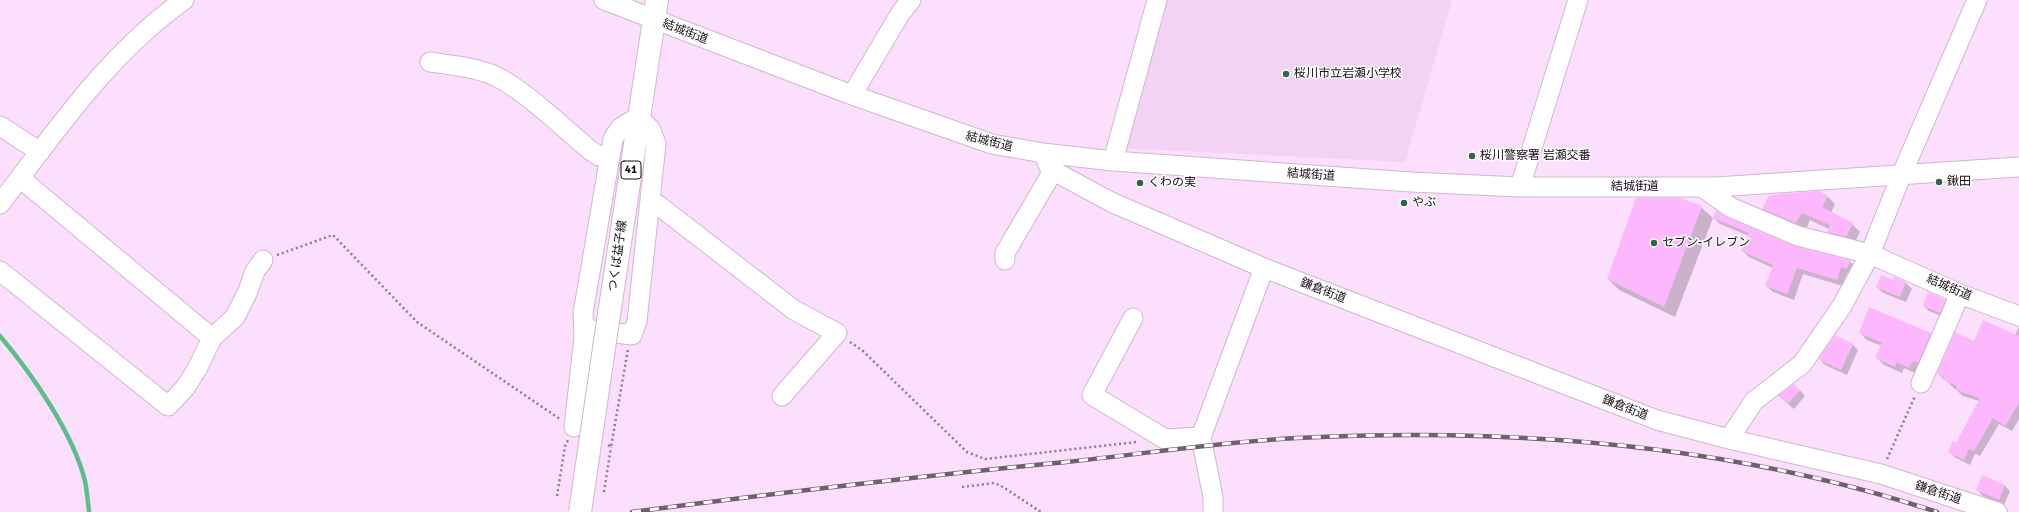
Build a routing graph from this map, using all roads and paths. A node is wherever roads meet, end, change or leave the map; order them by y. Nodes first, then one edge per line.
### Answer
1 (184, 0) edge
2 (604, 0) edge
3 (911, 0) edge
4 (1157, 0) edge
5 (1578, 0) edge
6 (1977, 0) edge
7 (655, 10) edge
8 (430, 62) dead end
9 (852, 95) junction
10 (638, 117) junction
11 (0, 126) edge
12 (40, 152) junction
13 (1043, 153) junction
14 (610, 157) junction
15 (1113, 161) junction
16 (2019, 167) edge
17 (1053, 171) junction
18 (1901, 176) junction
19 (20, 178) junction
20 (1520, 187) junction
21 (1702, 187) junction
22 (650, 201) junction
23 (0, 204) edge
24 (1870, 254) junction
25 (263, 260) joint
26 (1006, 260) dead end
27 (1264, 268) junction
28 (0, 271) edge
29 (1960, 294) junction
30 (2019, 316) edge
31 (1133, 318) dead end
32 (584, 329) junction
33 (837, 333) junction
34 (632, 336) junction
35 (212, 338) junction
36 (1921, 383) joint
37 (782, 396) dead end
38 (574, 427) junction
39 (1201, 437) junction
40 (1165, 439) junction
41 (1729, 439) junction
42 (605, 444) dead end
43 (611, 447) junction
44 (1881, 474) junction
45 (962, 487) dead end
46 (604, 492) dead end
47 (557, 496) dead end
48 (580, 512) edge
49 (1040, 512) edge
50 (1213, 512) edge
51 (1998, 512) edge

1 - 12 street
2 - 7 street, 結城街道
3 - 9 street
4 - 15 street
5 - 20 street
6 - 18 street
7 - 9 street, 結城街道
7 - 10 main road, つくば益子線 / 41
8 - 14 street
9 - 13 street, 結城街道
10 - 14 street
10 - 22 street
10 - 48 main road, つくば益子線 / 41, bridge
11 - 12 street
12 - 19 street
13 - 15 street, 結城街道
13 - 17 street
14 - 32 street
15 - 20 street, 結城街道
16 - 18 street
17 - 26 street
17 - 27 street, 鎌倉街道
18 - 21 street
18 - 24 street
19 - 23 street
19 - 35 street
20 - 21 street, 結城街道
21 - 24 street, 結城街道
22 - 33 street
22 - 34 street
24 - 29 street, 結城街道
24 - 41 street
25 - 35 street
25 - 38 path
27 - 39 street
27 - 41 street, 鎌倉街道
28 - 35 street
29 - 30 street, 結城街道
29 - 36 street
31 - 40 street
32 - 34 street
32 - 38 street
33 - 37 street
33 - 40 path
34 - 43 path
36 - 44 path
38 - 47 path
39 - 40 street
39 - 50 street
41 - 44 street, 鎌倉街道
42 - 43 path
43 - 46 path
44 - 51 street, 鎌倉街道
45 - 49 path

